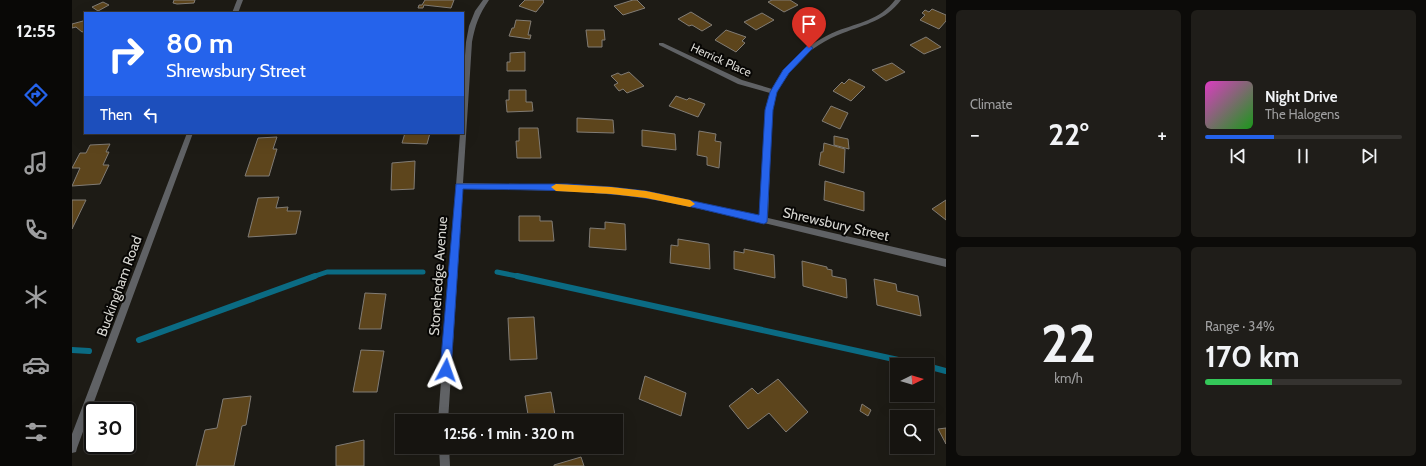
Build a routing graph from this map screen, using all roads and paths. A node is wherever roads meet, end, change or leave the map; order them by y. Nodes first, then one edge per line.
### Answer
1 (240, 0) edge
2 (486, 0) edge
3 (898, 0) edge
4 (235, 12) edge
5 (661, 44) dead end
6 (774, 92) junction
7 (464, 117) edge
8 (190, 134) edge
9 (463, 134) edge
10 (459, 186) junction
11 (764, 220) junction
12 (946, 263) edge
13 (443, 414) edge
14 (72, 448) edge
15 (444, 454) edge
16 (445, 466) edge

1 - 4 street
2 - 7 street, Stonehedge Avenue
3 - 6 street
5 - 6 street, Herrick Place
6 - 11 street
8 - 14 street, Buckingham Road
9 - 10 street, Stonehedge Avenue
10 - 11 street, Shrewsbury Street
10 - 13 street, Stonehedge Avenue
11 - 12 street, Shrewsbury Street
15 - 16 street

